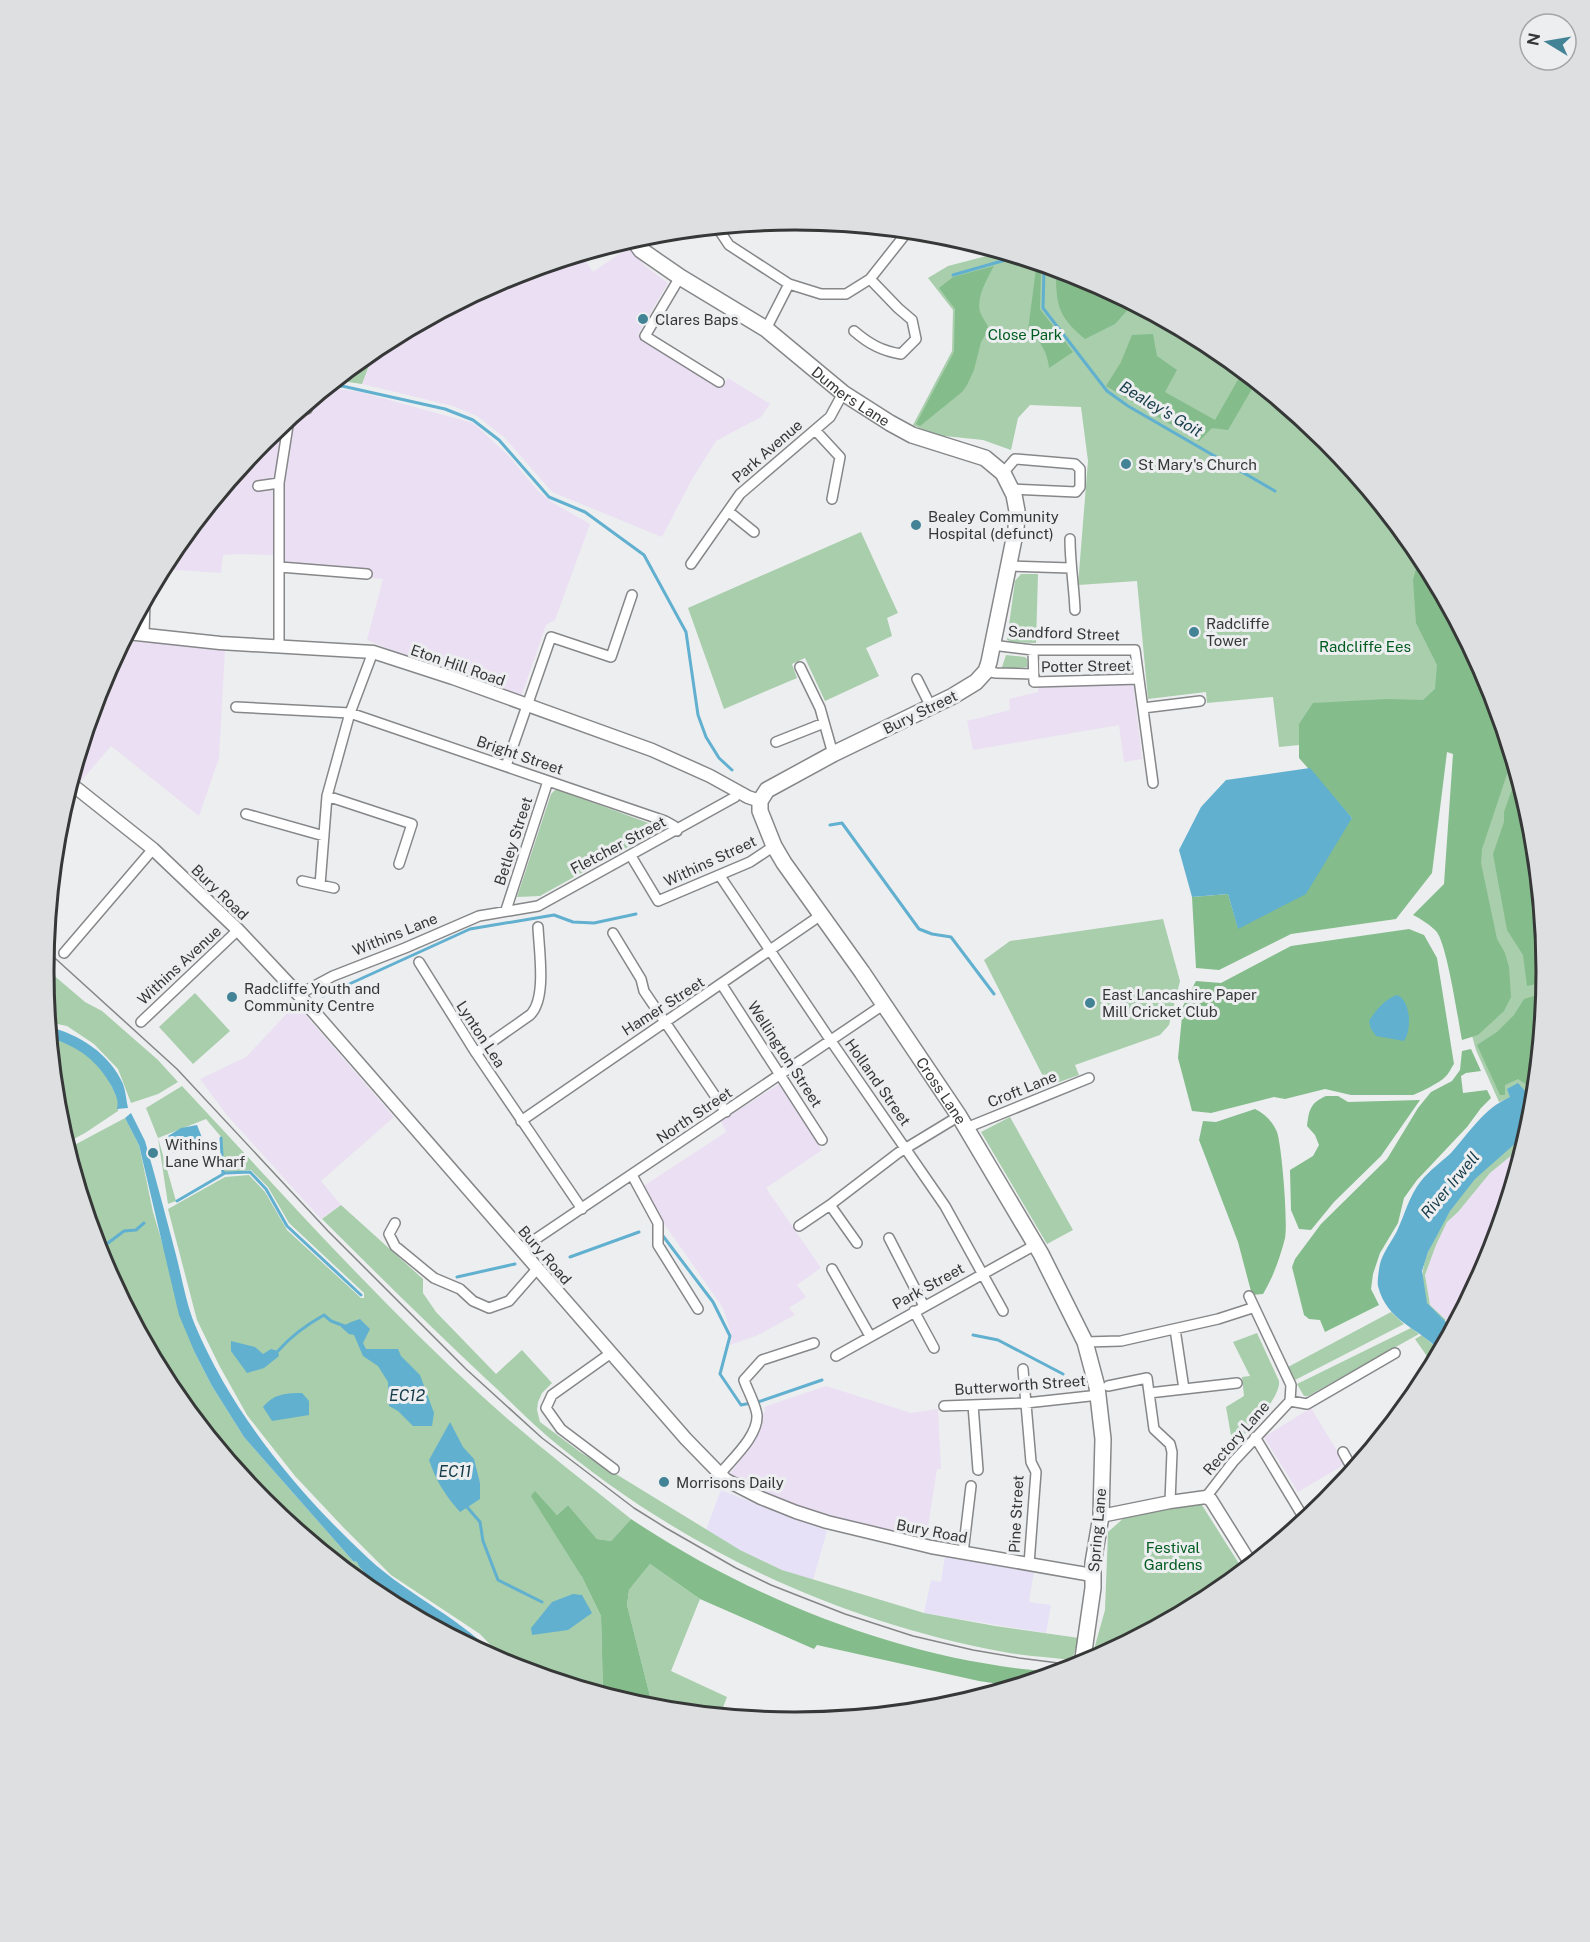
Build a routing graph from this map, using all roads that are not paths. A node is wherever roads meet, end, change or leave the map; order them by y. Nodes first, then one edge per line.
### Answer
1 (722, 234) edge
2 (903, 238) edge
3 (639, 247) edge
4 (680, 277) junction
5 (870, 279) junction
6 (789, 284) junction
7 (766, 329) junction
8 (854, 332) dead end
9 (719, 382) dead end
10 (843, 393) junction
11 (815, 430) junction
12 (287, 432) edge
13 (1003, 473) junction
14 (279, 483) junction
15 (258, 486) dead end
16 (1011, 489) junction
17 (832, 499) dead end
18 (728, 511) junction
19 (754, 532) dead end
20 (1070, 539) dead end
21 (691, 564) dead end
22 (1009, 566) junction
23 (280, 567) junction
24 (1070, 568) junction
25 (367, 574) dead end
26 (632, 595) dead end
27 (1075, 610) dead end
28 (145, 616) edge
29 (135, 633) edge
30 (144, 634) junction
31 (279, 645) junction
32 (992, 645) junction
33 (1033, 650) junction
34 (373, 652) junction
35 (800, 667) dead end
36 (986, 671) junction
37 (1034, 678) junction
38 (917, 679) dead end
39 (1139, 680) junction
40 (1200, 701) dead end
41 (528, 705) junction
42 (236, 707) dead end
43 (931, 707) junction
44 (1143, 708) junction
45 (350, 713) junction
46 (824, 723) junction
47 (776, 742) dead end
48 (833, 754) junction
49 (506, 766) junction
50 (548, 781) junction
51 (1153, 783) dead end
52 (77, 788) edge
53 (738, 792) junction
54 (327, 795) junction
55 (760, 801) junction
56 (246, 814) dead end
57 (676, 831) junction
58 (324, 836) junction
59 (774, 846) junction
60 (153, 849) junction
61 (631, 856) junction
62 (399, 864) dead end
63 (720, 876) junction
64 (302, 881) dead end
65 (320, 885) junction
66 (334, 888) dead end
67 (506, 910) junction
68 (821, 915) junction
69 (538, 927) dead end
70 (238, 930) junction
71 (613, 933) dead end
72 (770, 951) junction
73 (64, 953) dead end
74 (419, 962) dead end
75 (722, 985) junction
76 (300, 996) junction
77 (883, 1005) junction
78 (141, 1022) dead end
79 (664, 1022) junction
80 (831, 1041) junction
81 (476, 1053) junction
82 (781, 1075) junction
83 (1089, 1078) dead end
84 (726, 1112) junction
85 (521, 1121) junction
86 (963, 1122) junction
87 (822, 1140) dead end
88 (907, 1149) junction
89 (632, 1175) junction
90 (830, 1205) junction
91 (582, 1209) junction
92 (395, 1223) dead end
93 (799, 1226) dead end
94 (889, 1239) dead end
95 (857, 1243) dead end
96 (1035, 1245) junction
97 (521, 1249) junction
98 (537, 1269) junction
99 (832, 1269) dead end
100 (982, 1274) junction
101 (1249, 1296) dead end
102 (924, 1306) junction
103 (1248, 1309) dead end
104 (698, 1310) dead end
105 (914, 1311) junction
106 (1003, 1311) dead end
107 (1175, 1329) junction
108 (870, 1336) junction
109 (1085, 1342) junction
110 (814, 1343) dead end
111 (934, 1348) dead end
112 (611, 1353) junction
113 (1395, 1353) dead end
114 (836, 1356) dead end
115 (1023, 1369) dead end
116 (1236, 1383) dead end
117 (1184, 1389) junction
118 (1103, 1390) junction
119 (1149, 1393) junction
120 (1290, 1401) junction
121 (1026, 1403) junction
122 (973, 1405) junction
123 (944, 1406) dead end
124 (1255, 1437) junction
125 (1343, 1452) dead end
126 (1349, 1463) edge
127 (614, 1469) dead end
128 (978, 1470) dead end
129 (720, 1474) junction
130 (971, 1486) dead end
131 (1206, 1497) junction
132 (1170, 1502) junction
133 (1300, 1512) edge
134 (1101, 1516) junction
135 (963, 1553) junction
136 (1247, 1558) edge
137 (1029, 1564) junction
138 (1092, 1575) junction
139 (1084, 1654) edge

1 - 6 street
2 - 5 street
3 - 4 main road, Dumers Lane
4 - 7 main road, Dumers Lane
4 - 9 street
5 - 6 street
5 - 8 street
6 - 7 street
7 - 10 main road, Dumers Lane
10 - 11 street, Park Avenue
10 - 13 main road, Dumers Lane
11 - 17 street
11 - 18 street, Park Avenue
12 - 14 street
13 - 16 main road, Dumers Lane
13 - 16 street
14 - 15 street
14 - 23 street
16 - 22 main road, Dumers Lane
18 - 19 street
18 - 21 street, Park Avenue
20 - 24 street
22 - 24 street
22 - 32 main road
23 - 25 street
23 - 31 street
24 - 27 street
26 - 41 street
28 - 30 street
29 - 30 street, Eton Hill Road
30 - 31 street, Eton Hill Road
31 - 34 street, Eton Hill Road
32 - 33 street, Sandford Street
32 - 36 main road
33 - 37 street
33 - 39 street, Sandford Street
34 - 41 street, Eton Hill Road
34 - 45 street
35 - 46 street
36 - 37 street, Potter Street
36 - 43 main road, Bury Street
37 - 39 street, Potter Street
38 - 43 street
39 - 44 street
40 - 44 street
41 - 49 street
41 - 53 street, Eton Hill Road
42 - 45 street, Bright Street
43 - 48 main road, Bury Street
44 - 51 street
45 - 49 street, Bright Street
45 - 54 street
46 - 47 street
46 - 48 street
48 - 55 main road, Bury Street
49 - 50 street, Bright Street
50 - 57 street, Bright Street
50 - 67 street, Betley Street
52 - 60 street, Bury Road
53 - 55 street, Eton Hill Road
53 - 57 street, Fletcher Street
54 - 58 street
54 - 62 street
55 - 59 main road, Cross Lane
56 - 58 street
57 - 61 street, Fletcher Street
58 - 65 street
59 - 63 street, Withins Street
59 - 68 main road, Cross Lane
60 - 70 street, Bury Road
60 - 73 street
61 - 63 street, Withins Street
61 - 67 street, Fletcher Street
63 - 72 street, Holland Street
64 - 65 street
65 - 66 street
67 - 76 street, Withins Lane
68 - 72 street, Hamer Street
68 - 77 main road, Cross Lane
69 - 81 street
70 - 76 street, Bury Road
70 - 78 street, Withins Avenue
71 - 79 street
72 - 75 street, Hamer Street
72 - 80 street, Holland Street
74 - 81 street, Lynton Lea
75 - 79 street, Hamer Street
75 - 82 street, Wellington Street
76 - 97 street, Bury Road
77 - 80 street, North Street
77 - 86 main road, Cross Lane
79 - 84 street
79 - 85 street, Hamer Street
80 - 82 street, North Street
80 - 88 street, Holland Street
81 - 85 street, Lynton Lea
82 - 84 street, North Street
82 - 87 street, Wellington Street
83 - 86 street, Croft Lane
84 - 89 street, North Street
85 - 91 street, Lynton Lea
86 - 88 street, Croft Lane
86 - 96 main road, Cross Lane
88 - 90 street, Croft Lane
88 - 100 street, Holland Street
89 - 91 street, North Street
89 - 104 street
90 - 93 street, Croft Lane
90 - 95 street
91 - 97 street, North Street
92 - 98 street
94 - 102 street
96 - 100 street, Park Street
96 - 109 main road, Cross Lane
97 - 98 street, Bury Road
98 - 112 street, Bury Road
99 - 108 street
100 - 102 street, Park Street
100 - 106 street, Holland Street
101 - 120 street, Rectory Lane
102 - 105 street, Park Street
103 - 107 street
105 - 108 street, Park Street
105 - 111 street
107 - 109 street
107 - 117 street
108 - 114 street, Park Street
109 - 118 main road, Cross Lane
110 - 129 street
112 - 127 street
112 - 129 street, Bury Road
113 - 120 street, Rectory Lane
115 - 121 street, Pine Street
116 - 117 street
117 - 119 street
118 - 119 street, Butterworth Street
118 - 121 street, Butterworth Street
118 - 134 main road, Spring Lane
119 - 132 street
120 - 124 street, Rectory Lane
121 - 122 street, Butterworth Street
121 - 137 street, Pine Street
122 - 123 street, Butterworth Street
122 - 128 street
124 - 131 street, Rectory Lane
124 - 133 street
125 - 126 street
129 - 135 street, Bury Road
130 - 135 street
131 - 132 street, Rectory Lane
131 - 136 street
132 - 134 street, Rectory Lane
134 - 138 main road, Spring Lane
135 - 137 street, Bury Road
137 - 138 street, Bury Road
138 - 139 main road, Spring Lane

